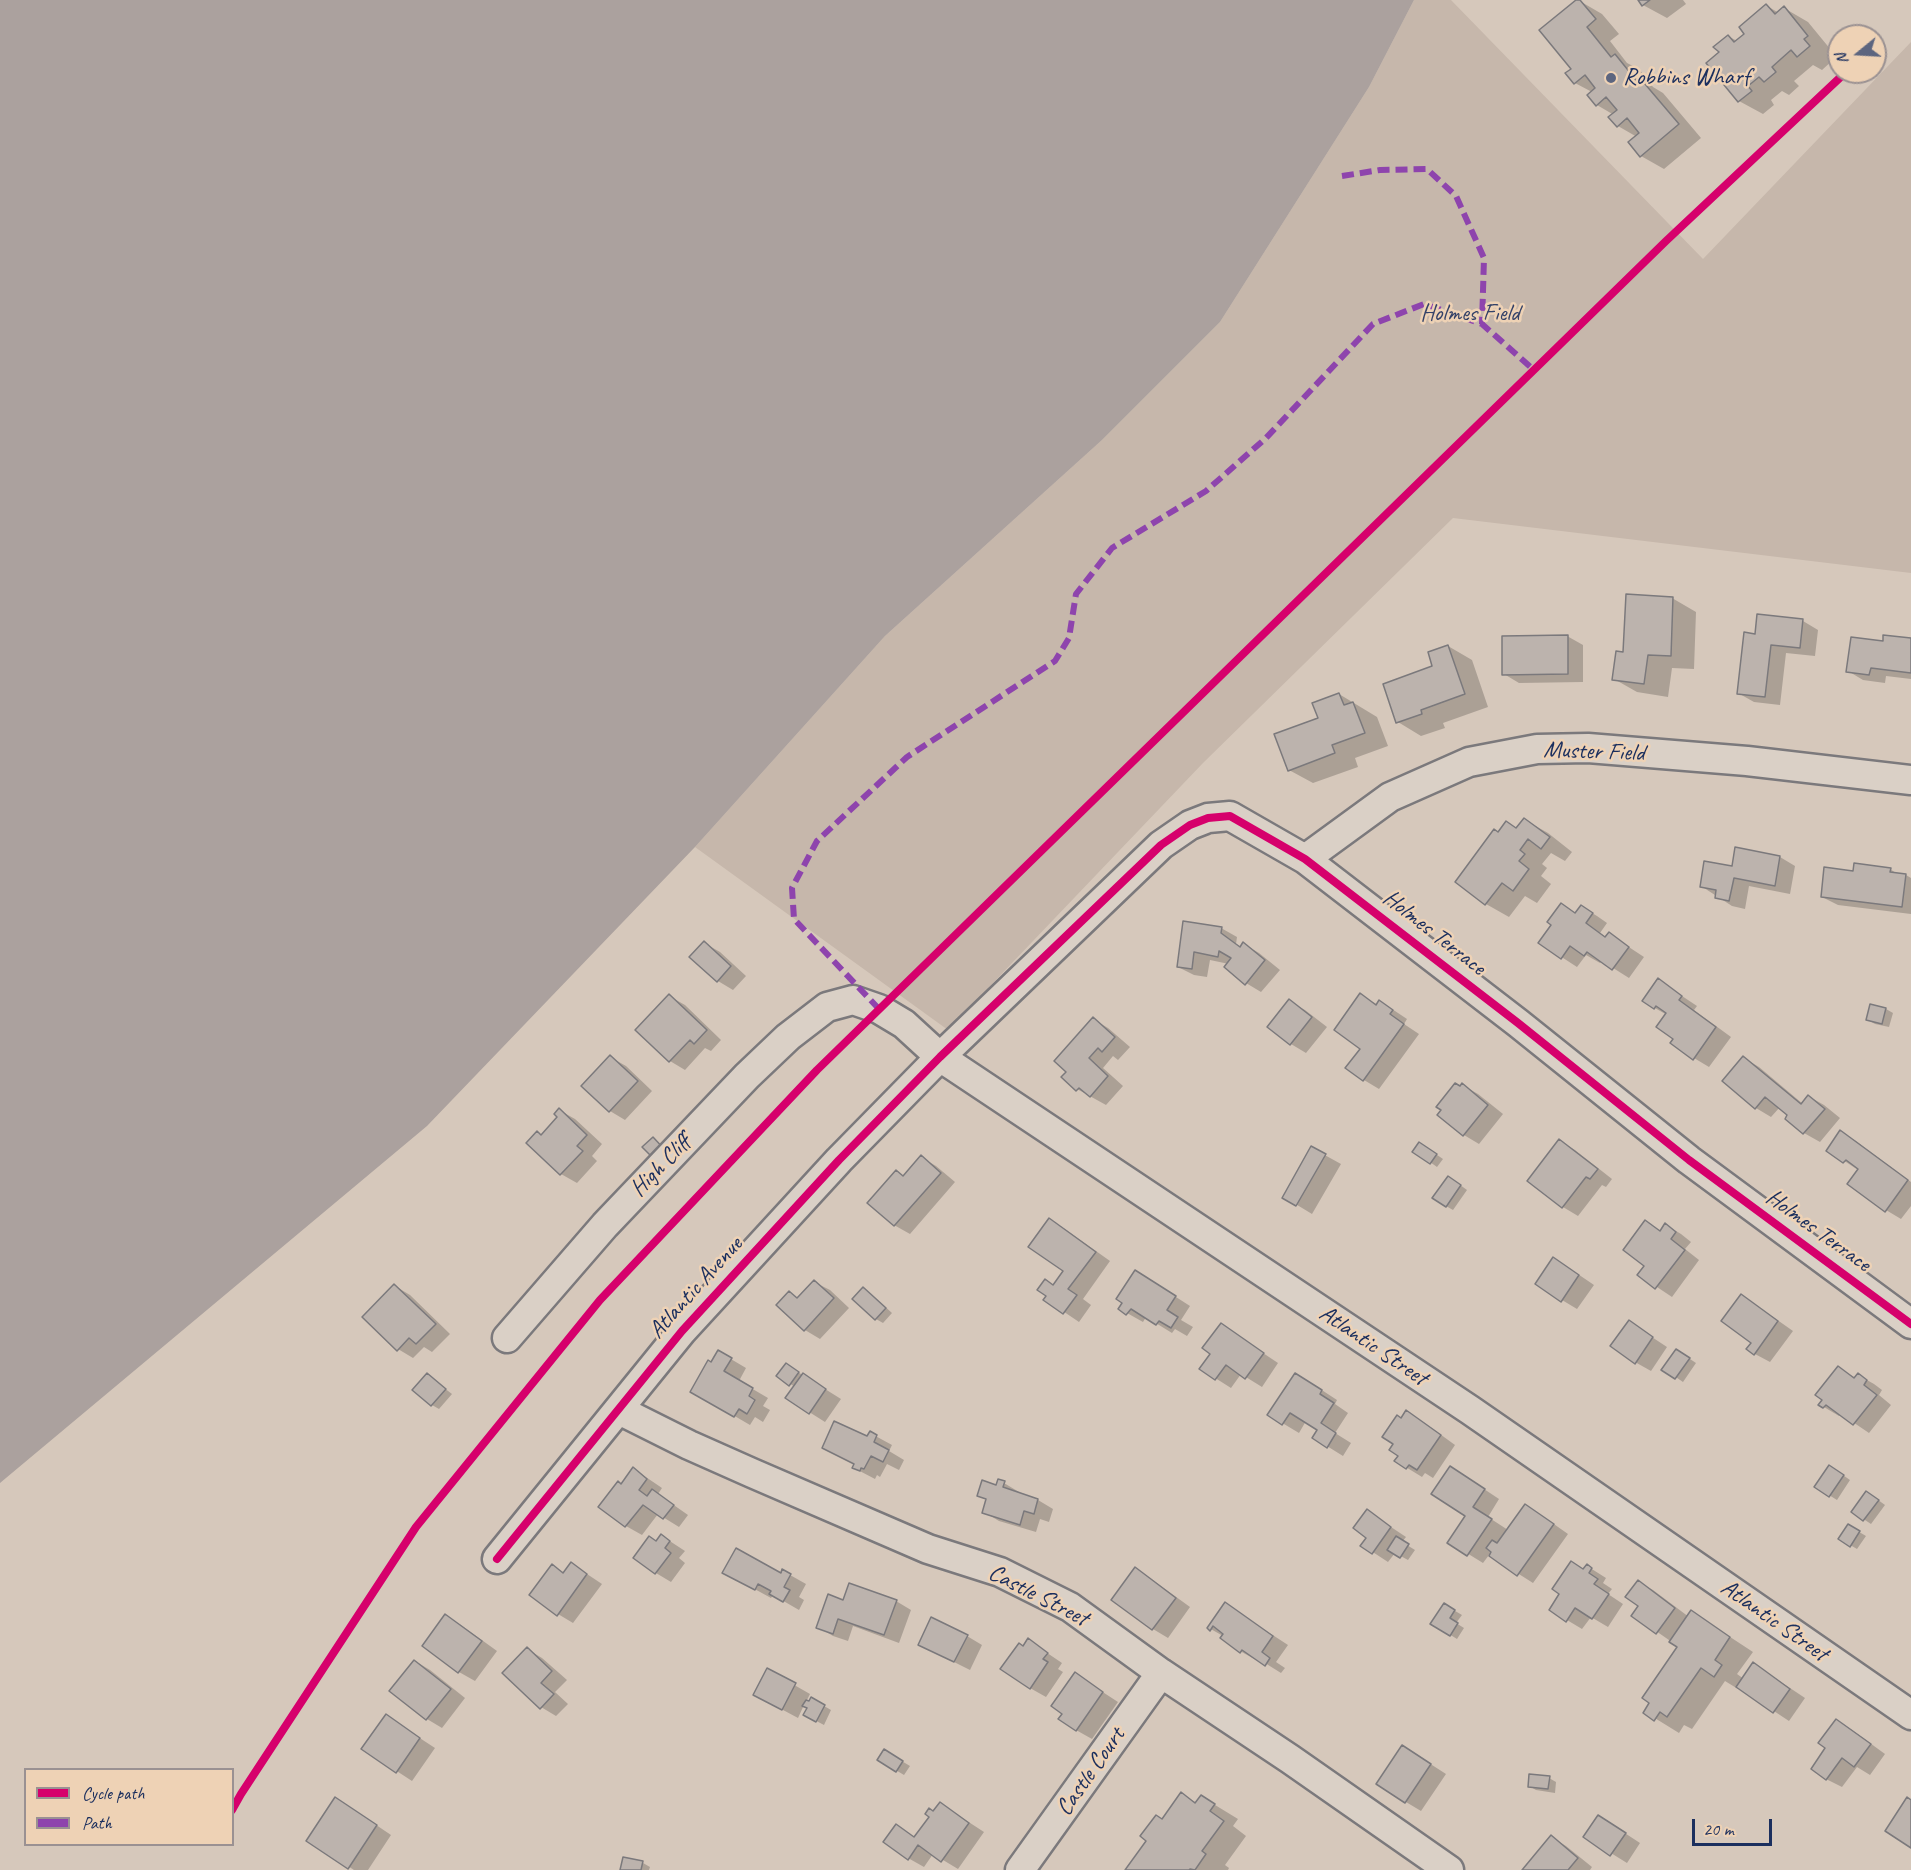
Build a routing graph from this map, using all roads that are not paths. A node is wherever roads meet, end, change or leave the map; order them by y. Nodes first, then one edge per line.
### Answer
1 (1911, 780) edge
2 (1305, 859) junction
3 (827, 1007) joint
4 (940, 1057) junction
5 (1911, 1324) edge
6 (507, 1338) dead end
7 (619, 1410) junction
8 (497, 1559) dead end
9 (1161, 1673) junction
10 (1911, 1715) edge
11 (1020, 1870) edge
12 (1449, 1870) edge

1 - 2 street, Muster Field
2 - 4 street, Holmes Terrace
2 - 5 street, Holmes Terrace
3 - 4 street, Atlantic Street
3 - 6 street, High Cliff
4 - 7 street, Atlantic Avenue
4 - 10 street, Atlantic Street
7 - 8 street, Atlantic Avenue
7 - 9 street, Castle Street
9 - 11 street, Castle Court
9 - 12 street, Castle Street

